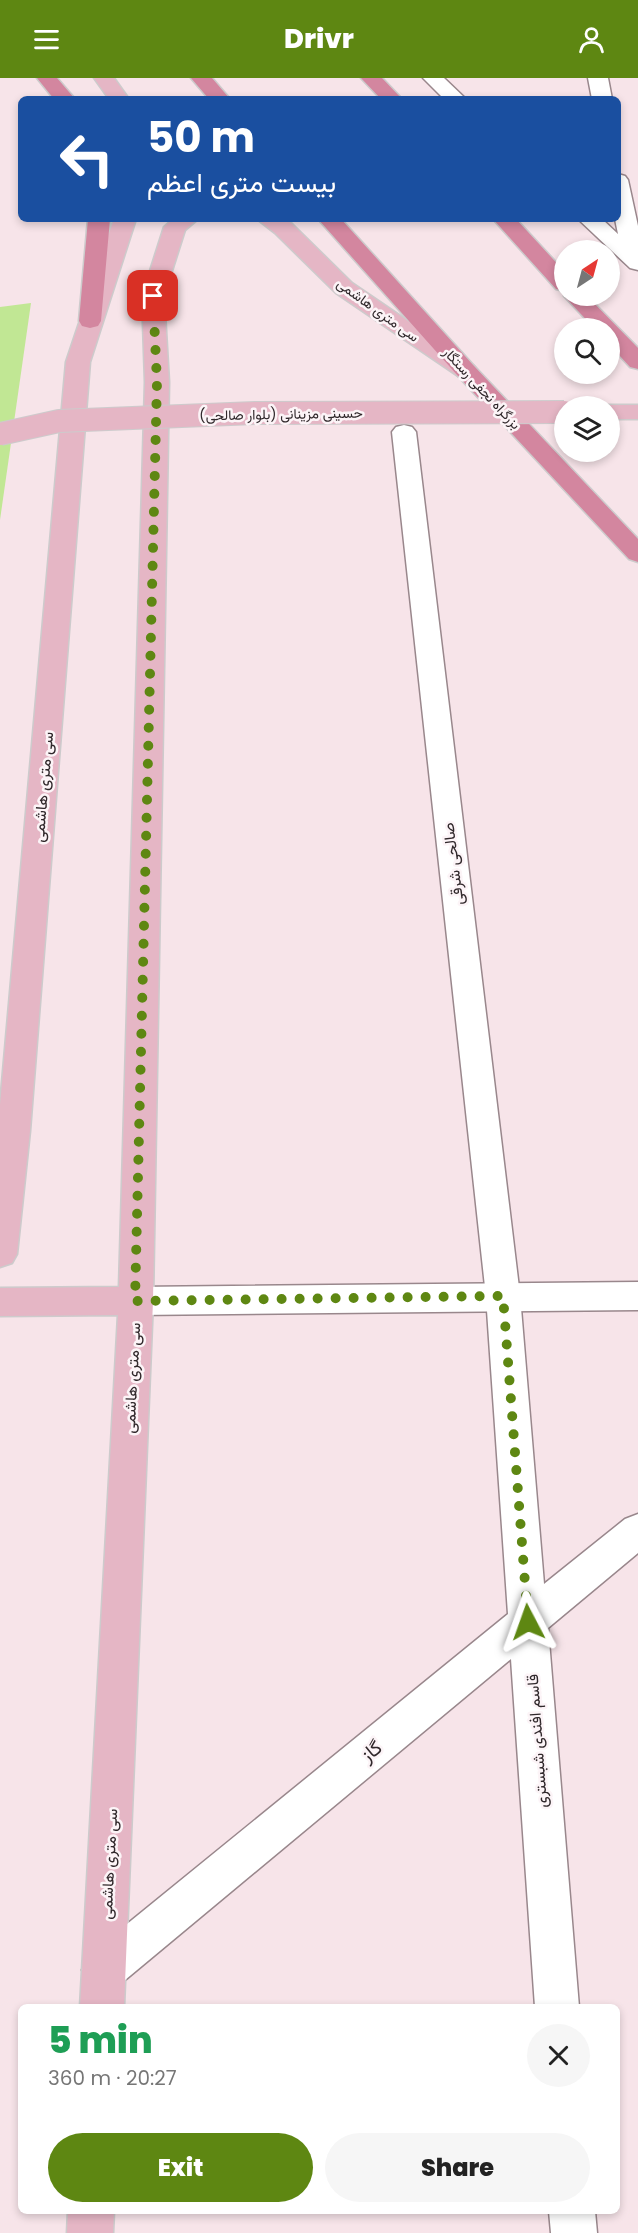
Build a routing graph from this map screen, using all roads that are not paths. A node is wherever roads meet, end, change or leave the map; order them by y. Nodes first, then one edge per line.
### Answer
1 (47, 78) edge
2 (104, 78) edge
3 (201, 78) edge
4 (371, 78) edge
5 (433, 78) edge
6 (598, 78) edge
7 (62, 96) edge
8 (117, 96) edge
9 (217, 96) edge
10 (389, 96) edge
11 (453, 96) edge
12 (601, 96) edge
13 (621, 194) edge
14 (99, 222) edge
15 (124, 222) edge
16 (182, 222) edge
17 (273, 222) edge
18 (332, 222) edge
19 (507, 222) edge
20 (592, 222) edge
21 (636, 261) edge
22 (554, 273) edge
23 (585, 306) edge
24 (596, 318) edge
25 (90, 321) junction
26 (620, 343) edge
27 (638, 362) edge
28 (466, 371) junction
29 (157, 407) junction
30 (74, 410) junction
31 (554, 412) edge
32 (620, 412) edge
33 (638, 412) edge
34 (404, 432) dead end
35 (0, 434) edge
36 (638, 554) edge
37 (7, 1145) edge
38 (0, 1254) edge
39 (503, 1296) junction
40 (638, 1296) edge
41 (135, 1301) junction
42 (0, 1302) edge
43 (638, 1530) edge
44 (528, 1622) junction
45 (103, 1989) edge
46 (557, 2004) edge
47 (91, 2214) edge
48 (572, 2214) edge
49 (90, 2233) edge
50 (574, 2233) edge

1 - 7 highway
2 - 8 main road
3 - 9 highway
4 - 10 highway
5 - 11 street
6 - 12 street
13 - 21 street
14 - 25 highway
15 - 25 main road, سی متری هاشمی
16 - 29 main road, سی متری هاشمی
17 - 28 main road, سی متری هاشمی
18 - 28 highway, بزرگراه نجفی رستگار
19 - 22 highway
20 - 21 street
23 - 24 highway
25 - 30 main road, سی متری هاشمی
26 - 27 highway
28 - 36 highway, بزرگراه نجفی رستگار
29 - 30 street
29 - 41 main road, سی متری هاشمی
30 - 37 main road, سی متری هاشمی
31 - 35 main road, حسینی مزینانی (بلوار صالحی), bridge
32 - 33 main road
34 - 39 street, صالحی شرقی
37 - 38 main road, سی متری هاشمی
39 - 40 street
39 - 41 street
39 - 44 street, قاسم افندی شبستری
41 - 42 main road
41 - 45 main road, سی متری هاشمی
43 - 44 street, گاز
44 - 45 street, گاز
44 - 46 street, قاسم افندی شبستری
47 - 49 main road
48 - 50 street

